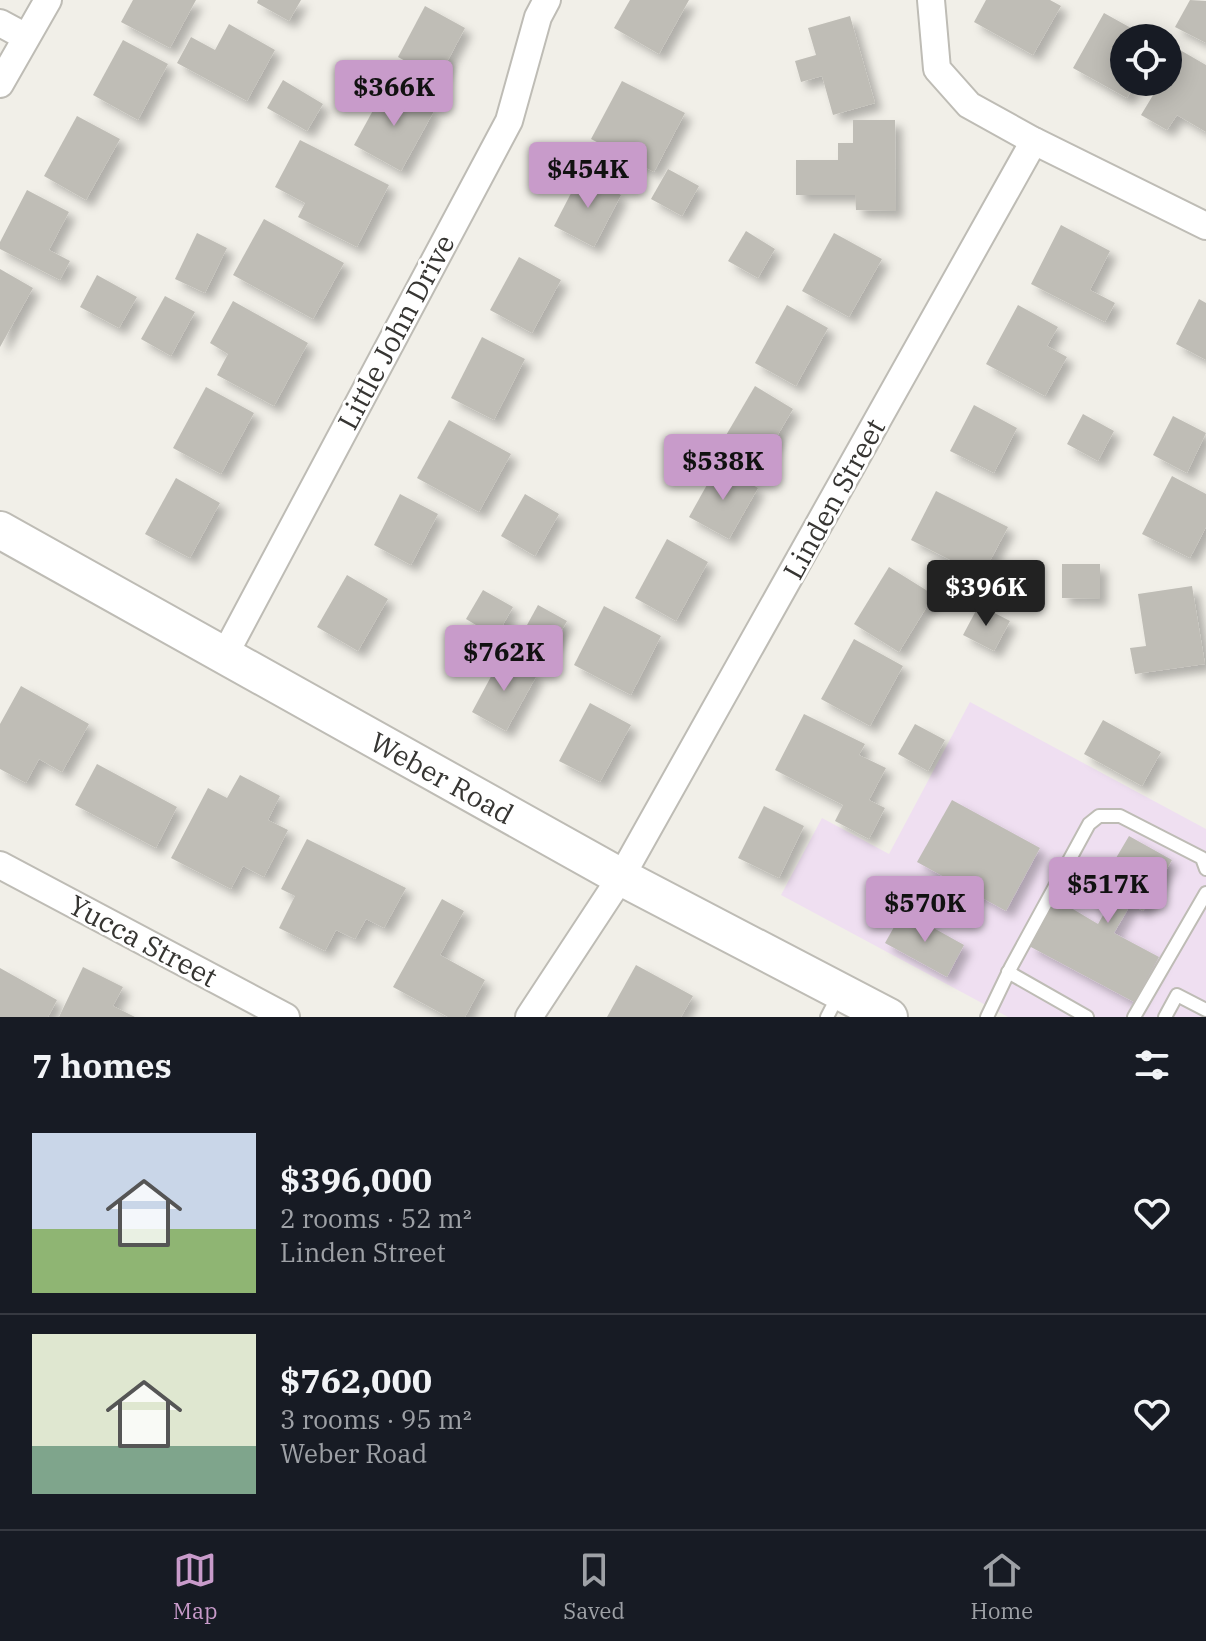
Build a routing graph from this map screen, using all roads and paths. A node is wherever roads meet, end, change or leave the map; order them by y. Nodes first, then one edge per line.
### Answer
1 (48, 0) edge
2 (547, 0) edge
3 (931, 0) edge
4 (0, 23) edge
5 (26, 37) junction
6 (0, 84) edge
7 (1034, 141) junction
8 (1206, 226) edge
9 (0, 530) edge
10 (224, 656) junction
11 (0, 865) edge
12 (1206, 869) edge
13 (621, 877) junction
14 (1206, 893) edge
15 (1008, 972) junction
16 (833, 1004) edge
17 (1206, 1010) edge
18 (286, 1017) edge
19 (529, 1017) edge
20 (889, 1017) edge
21 (987, 1017) edge
22 (1087, 1017) edge
23 (1134, 1017) edge
24 (1165, 1017) edge

1 - 5 street
2 - 10 street, Little John Drive
3 - 7 street
4 - 5 street
5 - 6 street
7 - 8 street
7 - 13 street, Linden Street
9 - 10 main road, Weber Road
10 - 13 main road, Weber Road
11 - 18 street, Yucca Street
12 - 15 lane
13 - 16 main road, Weber Road
13 - 19 street, Linden Street
14 - 23 lane
15 - 21 lane
15 - 22 lane
16 - 20 main road, Weber Road
17 - 24 lane

